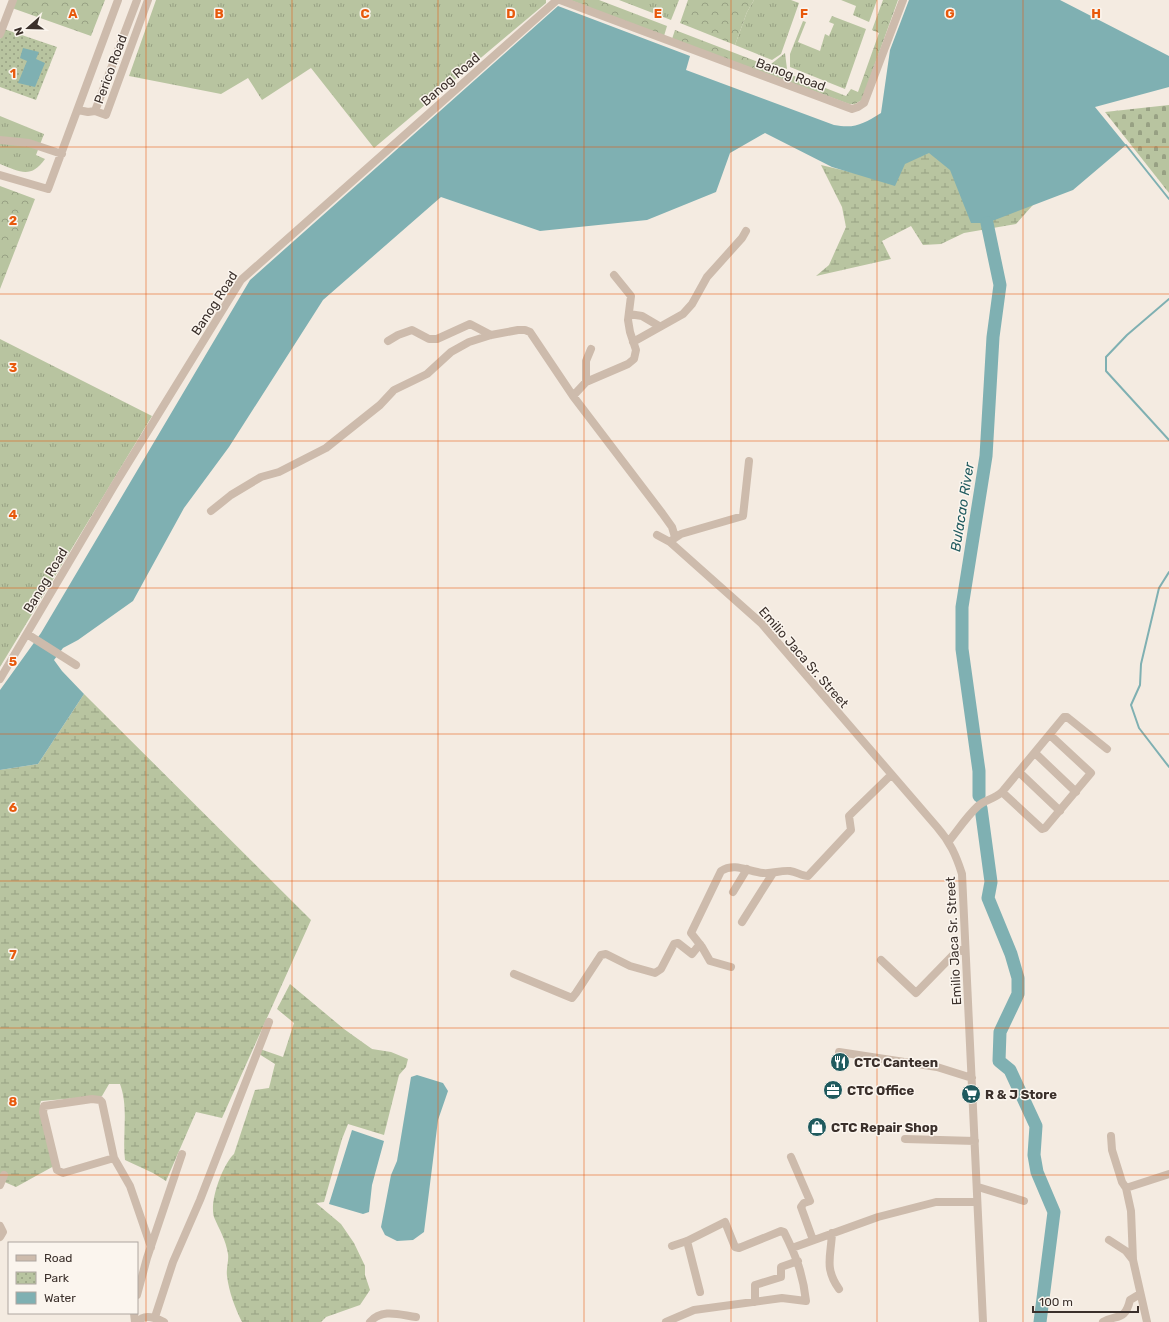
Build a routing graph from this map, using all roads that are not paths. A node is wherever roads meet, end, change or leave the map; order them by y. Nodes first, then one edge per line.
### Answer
1 (13, 0) edge
2 (118, 0) edge
3 (137, 0) edge
4 (148, 0) edge
5 (557, 0) edge
6 (560, 0) edge
7 (903, 0) edge
8 (0, 34) edge
9 (78, 110) junction
10 (95, 110) junction
11 (0, 140) edge
12 (62, 154) junction
13 (0, 175) edge
14 (746, 231) dead end
15 (614, 275) dead end
16 (629, 314) junction
17 (659, 326) junction
18 (491, 335) junction
19 (388, 341) dead end
20 (633, 342) junction
21 (591, 349) dead end
22 (586, 382) junction
23 (574, 396) junction
24 (749, 461) dead end
25 (211, 511) dead end
26 (657, 535) dead end
27 (672, 540) junction
28 (27, 634) junction
29 (76, 665) dead end
30 (0, 679) edge
31 (1050, 735) junction
32 (1107, 749) dead end
33 (1035, 753) junction
34 (1020, 773) junction
35 (891, 775) junction
36 (1002, 792) junction
37 (1076, 792) junction
38 (1060, 811) junction
39 (949, 841) junction
40 (747, 869) junction
41 (773, 873) junction
42 (733, 892) dead end
43 (742, 922) dead end
44 (700, 944) junction
45 (965, 948) junction
46 (881, 960) dead end
47 (731, 967) dead end
48 (514, 974) dead end
49 (269, 1022) dead end
50 (839, 1052) dead end
51 (972, 1078) junction
52 (1111, 1136) dead end
53 (905, 1139) dead end
54 (976, 1141) junction
55 (182, 1154) dead end
56 (791, 1157) dead end
57 (114, 1158) junction
58 (1169, 1174) edge
59 (4, 1175) dead end
60 (0, 1185) edge
61 (978, 1187) junction
62 (1126, 1188) junction
63 (1024, 1201) dead end
64 (977, 1202) junction
65 (0, 1226) edge
66 (832, 1233) junction
67 (0, 1237) edge
68 (813, 1240) junction
69 (1109, 1240) dead end
70 (687, 1241) junction
71 (672, 1246) dead end
72 (151, 1247) junction
73 (792, 1248) junction
74 (1133, 1260) junction
75 (798, 1261) junction
76 (839, 1289) dead end
77 (138, 1292) edge
78 (700, 1292) dead end
79 (1140, 1294) junction
80 (755, 1302) junction
81 (155, 1317) junction
82 (416, 1317) dead end
83 (137, 1322) edge
84 (164, 1322) edge
85 (370, 1322) edge
86 (666, 1322) edge
87 (983, 1322) edge
88 (1103, 1322) edge
89 (1147, 1322) edge

1 - 8 street
2 - 9 street, Perico Road
3 - 10 street, Perico Road
4 - 10 street, Perico Road
5 - 28 street, Banog Road
6 - 7 street, Banog Road
9 - 10 street
9 - 12 street, Perico Road
11 - 12 street
12 - 13 street, Perico Road
14 - 17 street
15 - 16 street
16 - 17 street
16 - 20 street
17 - 20 street
18 - 19 street
18 - 23 street
18 - 25 street
20 - 22 street
21 - 22 street
22 - 23 street
23 - 27 street
24 - 27 street
26 - 27 street, Emilio Jaca Sr. Street
27 - 35 street, Emilio Jaca Sr. Street
28 - 29 street
28 - 30 street, Banog Road
31 - 32 street
31 - 33 street
31 - 37 street
33 - 34 street
33 - 37 street
34 - 36 street
34 - 38 street
35 - 39 street, Emilio Jaca Sr. Street
35 - 41 street
36 - 38 street
36 - 39 street
37 - 38 street
39 - 45 street, Emilio Jaca Sr. Street
40 - 41 street
40 - 42 street
40 - 44 street
41 - 43 street
44 - 47 street
44 - 48 street
45 - 46 street
45 - 51 street, Emilio Jaca Sr. Street
49 - 81 street
50 - 51 street
51 - 54 street, Emilio Jaca Sr. Street
52 - 62 street
53 - 54 street
54 - 61 street, Emilio Jaca Sr. Street
55 - 72 street
56 - 68 street
57 - 57 street
57 - 72 street
58 - 62 street
59 - 60 street
61 - 63 street
61 - 64 street, Emilio Jaca Sr. Street
62 - 74 street
64 - 66 street
64 - 87 street, Emilio Jaca Sr. Street
65 - 67 street
66 - 68 street
66 - 76 street
68 - 73 street
69 - 74 street
70 - 71 street
70 - 73 street
70 - 78 street
72 - 77 street
73 - 75 street
74 - 79 street
75 - 80 street
75 - 80 street
79 - 88 street
79 - 89 street
80 - 86 street
81 - 83 street
81 - 84 street
82 - 85 street

